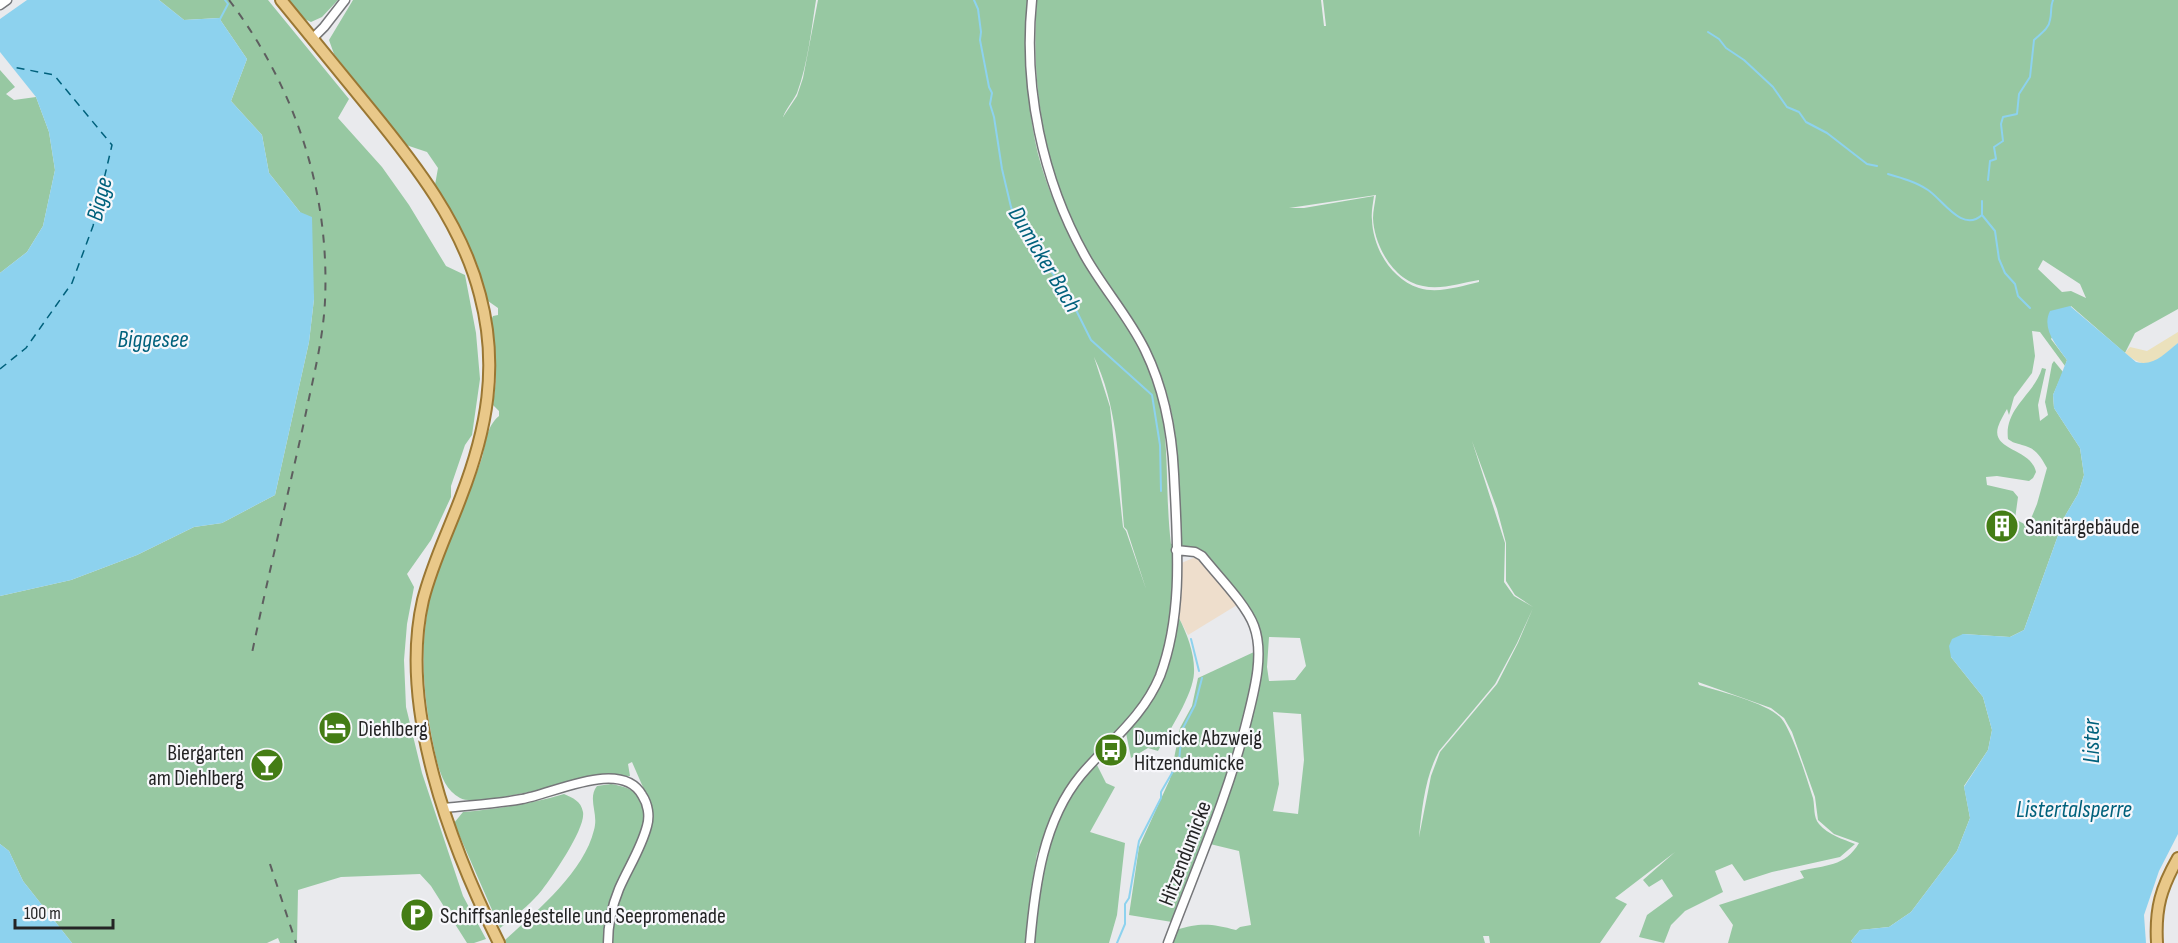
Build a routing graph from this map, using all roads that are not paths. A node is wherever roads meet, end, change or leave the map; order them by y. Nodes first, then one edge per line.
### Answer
1 (7, 0) edge
2 (281, 0) edge
3 (345, 0) edge
4 (1032, 0) edge
5 (0, 5) edge
6 (312, 39) junction
7 (1176, 550) junction
8 (444, 808) junction
9 (2178, 858) edge
10 (499, 943) edge
11 (608, 943) edge
12 (1030, 943) edge
13 (1168, 943) edge
14 (2157, 943) edge

1 - 5 street
2 - 6 main road
3 - 6 street
4 - 7 street
6 - 8 main road
7 - 12 street
7 - 13 street, Hitzendumicke
8 - 10 main road
8 - 11 street
9 - 14 main road

